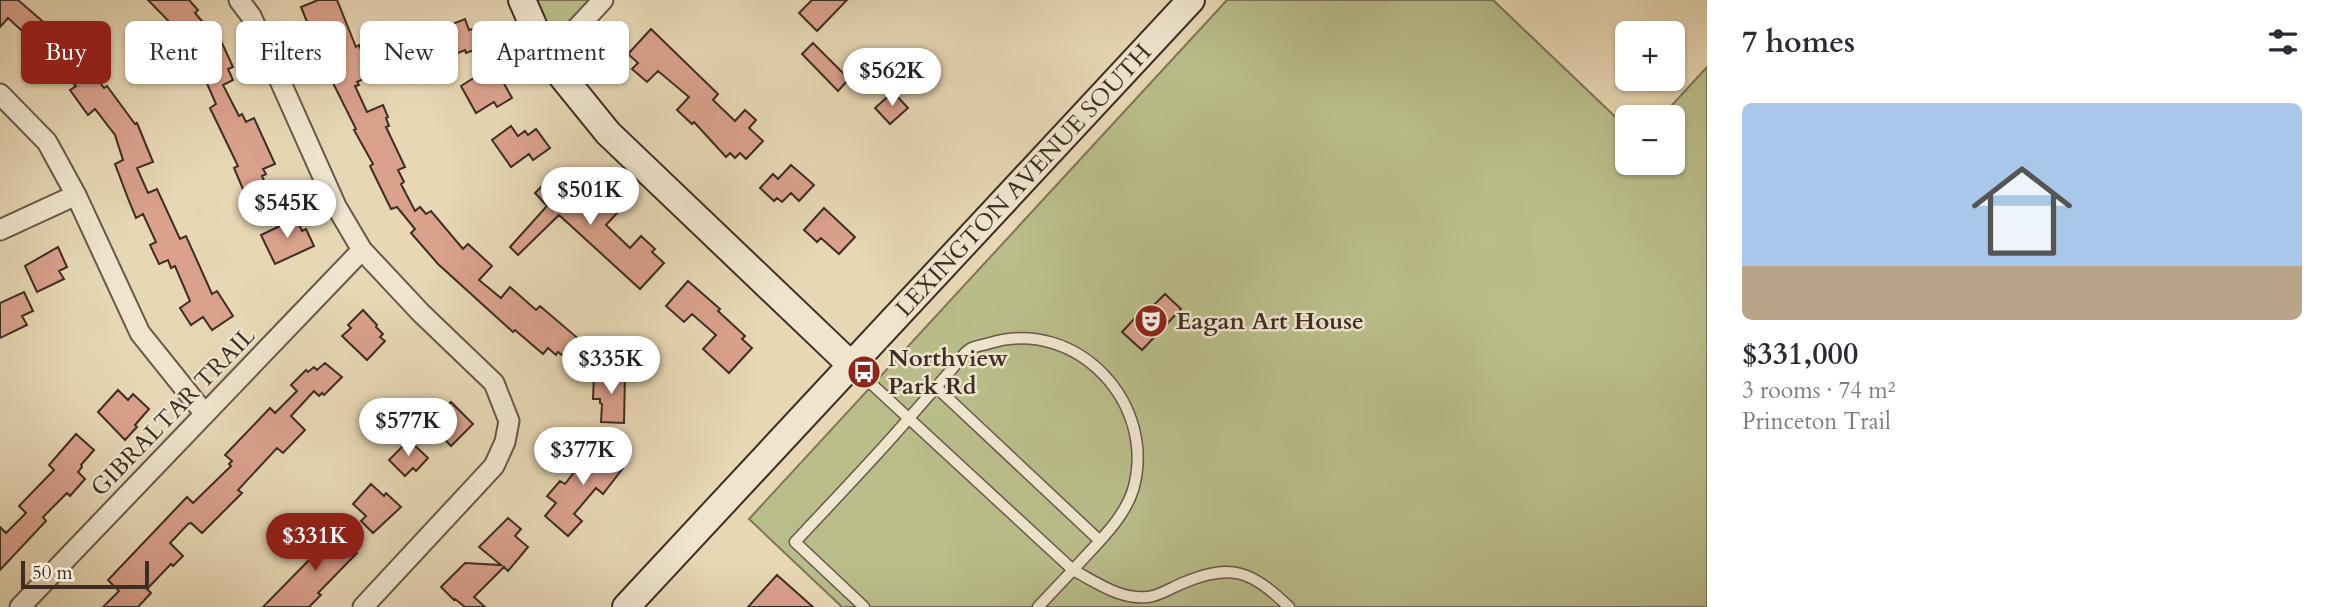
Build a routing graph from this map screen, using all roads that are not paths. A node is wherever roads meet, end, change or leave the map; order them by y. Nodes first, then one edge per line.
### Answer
1 (239, 0) edge
2 (522, 0) edge
3 (603, 0) edge
4 (1191, 0) edge
5 (531, 21) edge
6 (583, 21) edge
7 (568, 84) edge
8 (0, 94) edge
9 (76, 195) junction
10 (0, 230) edge
11 (362, 250) junction
12 (850, 365) junction
13 (936, 387) junction
14 (205, 414) junction
15 (909, 418) junction
16 (1099, 540) junction
17 (1073, 570) junction
18 (19, 607) edge
19 (363, 607) edge
20 (626, 607) edge
21 (864, 607) edge
22 (1038, 607) edge
23 (1289, 607) edge

1 - 11 street
2 - 5 street
3 - 6 street
4 - 12 street, LEXINGTON AVENUE SOUTH
7 - 12 street
8 - 9 street
9 - 10 street
9 - 14 street
11 - 14 street, GIBRALTAR TRAIL
11 - 19 street
12 - 15 lane
12 - 20 street, LEXINGTON AVENUE SOUTH
13 - 15 lane
13 - 16 lane
13 - 16 lane
14 - 18 street, GIBRALTAR TRAIL
15 - 17 lane
15 - 21 lane
16 - 17 lane
17 - 22 lane
17 - 23 lane

